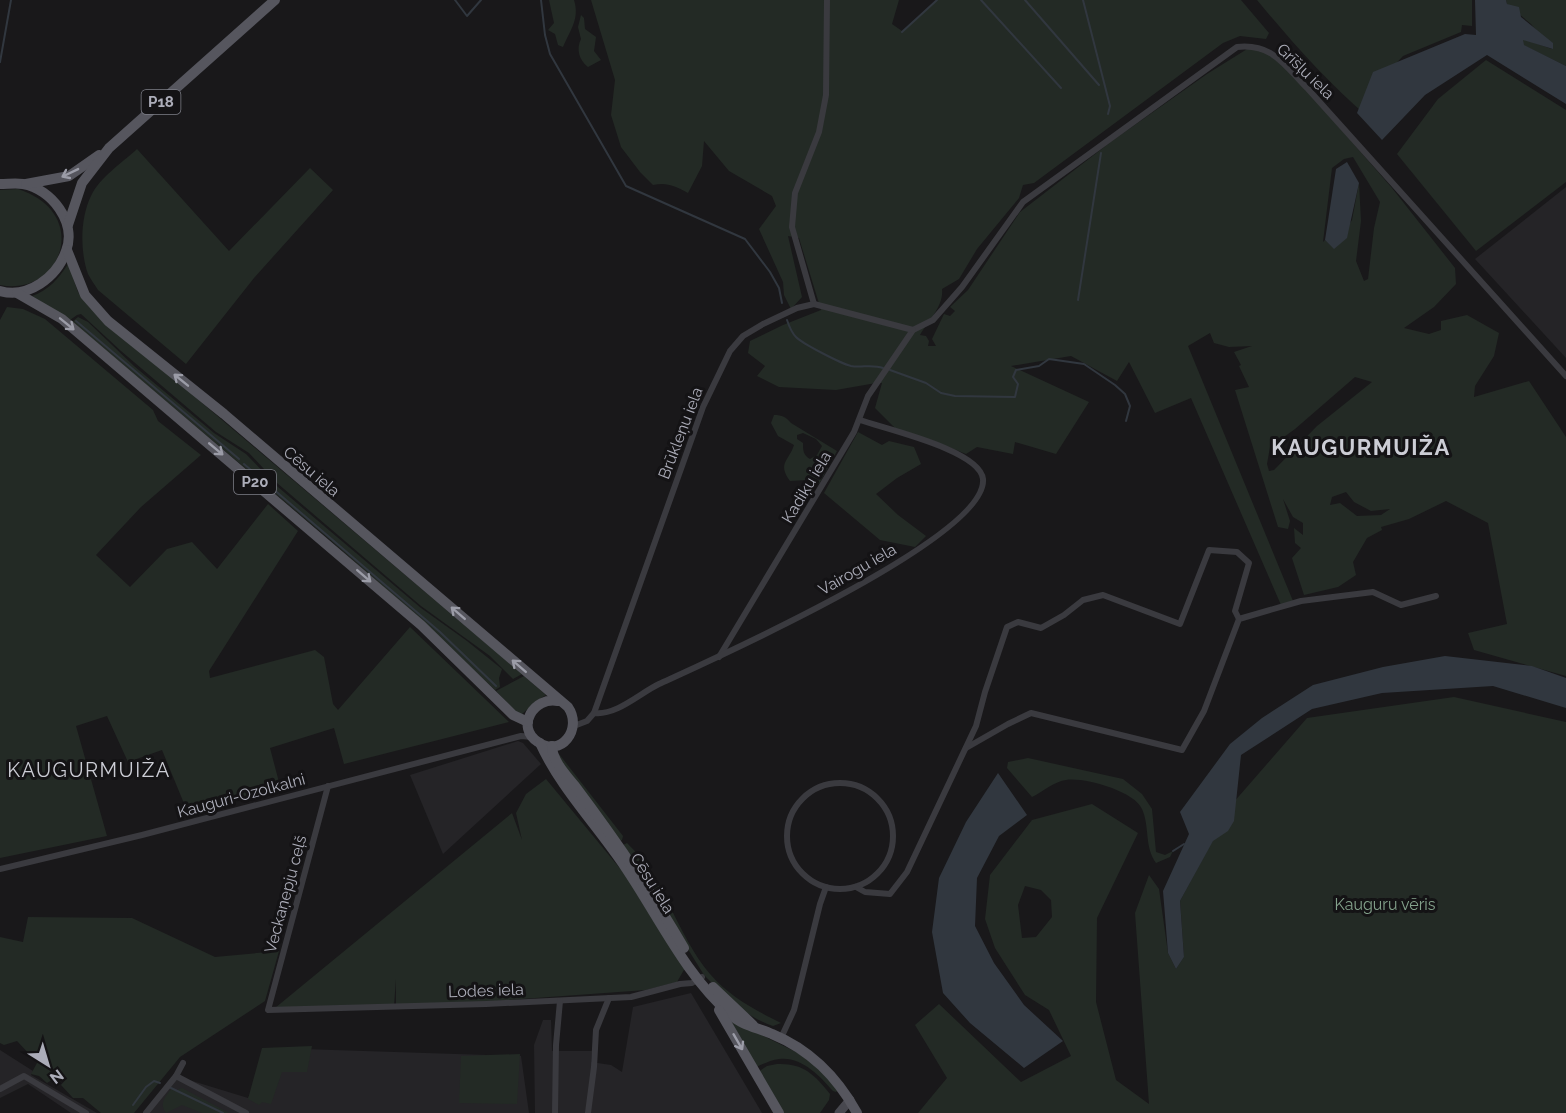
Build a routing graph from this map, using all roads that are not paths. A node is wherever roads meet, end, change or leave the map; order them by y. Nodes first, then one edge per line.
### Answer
1 (275, 0) edge
2 (827, 0) edge
3 (109, 148) junction
4 (0, 184) edge
5 (25, 184) junction
6 (68, 225) junction
7 (67, 250) junction
8 (0, 291) edge
9 (17, 293) junction
10 (814, 304) junction
11 (913, 330) junction
12 (1566, 376) edge
13 (860, 420) junction
14 (1436, 596) dead end
15 (1239, 619) junction
16 (719, 657) junction
17 (558, 701) junction
18 (594, 714) junction
19 (573, 721) junction
20 (532, 732) junction
21 (488, 745) junction
22 (552, 746) junction
23 (965, 748) junction
24 (328, 786) junction
25 (0, 869) edge
26 (826, 887) junction
27 (856, 887) junction
28 (700, 978) junction
29 (708, 991) junction
30 (609, 998) junction
31 (560, 1001) junction
32 (268, 1010) joint
33 (753, 1025) junction
34 (781, 1038) junction
35 (183, 1063) dead end
36 (176, 1076) junction
37 (0, 1089) edge
38 (850, 1100) junction
39 (86, 1113) edge
40 (146, 1113) edge
41 (246, 1113) edge
42 (555, 1113) edge
43 (588, 1113) edge
44 (779, 1113) edge
45 (840, 1113) edge
46 (857, 1113) edge

1 - 3 main road, P18
2 - 10 street
3 -> 5 main road, P18
3 - 6 main road, P18
4 - 5 main road, P18
5 - 6 main road
6 - 7 main road, P18
7 - 9 main road
17 -> 7 main road, Cēsu iela / P20
8 - 9 main road
9 -> 20 main road, P20
10 - 11 street
10 - 18 street, Brūkleņu iela
11 - 12 street, Grīšļu iela
11 - 13 street, Kadiķu iela
13 - 16 street, Kadiķu iela
13 - 16 street, Vairogu iela
14 - 15 street
15 - 23 street
15 - 23 street
16 - 18 street, Vairogu iela
17 - 19 main road, Cēsu iela
17 - 20 main road
18 - 19 street
19 - 22 main road
20 - 21 street
20 - 21 street
20 - 22 main road
20 - 28 main road, Cēsu iela
21 - 24 street, Kauguri-Ozolkalni
22 - 28 main road, Cēsu iela
23 - 27 street
24 - 25 street, Kauguri-Ozolkalni
24 - 32 street, Veckaņepju ceļš
26 - 27 street
26 - 27 street
26 - 34 street
28 - 29 main road, Cēsu iela
28 - 30 street, Lodes iela
28 - 33 main road, Cēsu iela
29 - 33 main road, Cēsu iela
29 -> 44 main road
30 - 31 street, Lodes iela
30 - 43 street
31 - 32 street, Lodes iela
31 - 42 street
33 - 34 main road, Cēsu iela
34 - 38 main road, Cēsu iela
35 - 36 street
36 - 40 street
36 - 41 street
37 - 39 street
38 - 45 main road
38 - 46 main road, Cēsu iela

